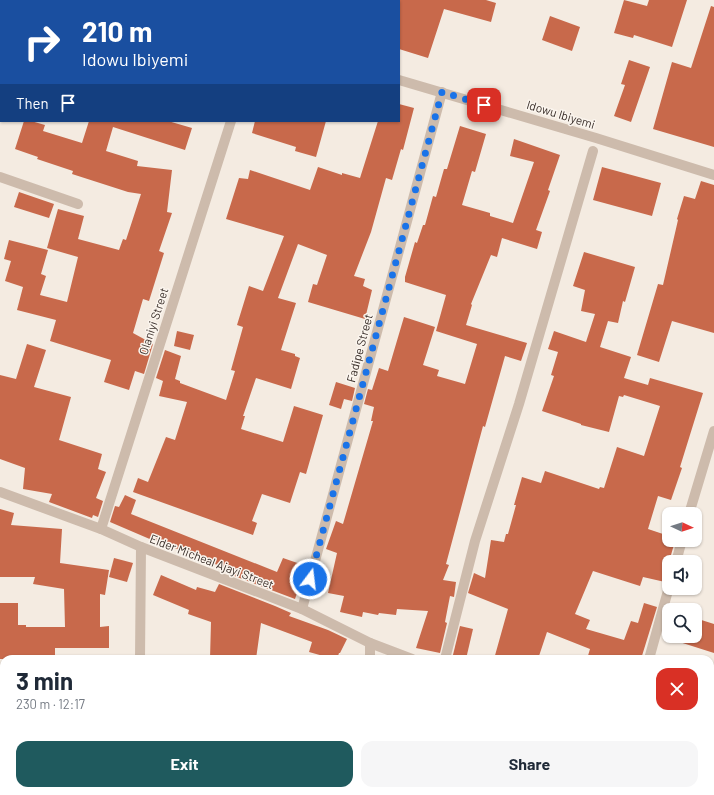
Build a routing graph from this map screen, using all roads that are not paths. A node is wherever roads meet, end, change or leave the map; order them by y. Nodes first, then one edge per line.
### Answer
1 (400, 80) edge
2 (442, 92) junction
3 (231, 122) edge
4 (593, 151) dead end
5 (714, 175) edge
6 (0, 177) edge
7 (78, 204) dead end
8 (714, 431) edge
9 (0, 492) edge
10 (691, 507) edge
11 (101, 529) junction
12 (141, 547) junction
13 (667, 595) edge
14 (302, 609) junction
15 (370, 643) junction
16 (140, 655) edge
17 (370, 655) edge
18 (402, 655) edge
19 (446, 655) edge
20 (650, 655) edge

1 - 2 street, Idowu Ibiyemi
2 - 5 street, Idowu Ibiyemi
2 - 14 street, Fadipe Street
3 - 11 street, Olaniyi Street
4 - 19 street
6 - 7 street
8 - 10 street
9 - 11 street, Elder Micheal Ajayi Street
11 - 12 street, Elder Micheal Ajayi Street
12 - 14 street, Elder Micheal Ajayi Street
12 - 16 street
13 - 20 street
14 - 15 street, Elder Micheal Ajayi Street
15 - 17 street
15 - 18 street, Elder Micheal Ajayi Street

